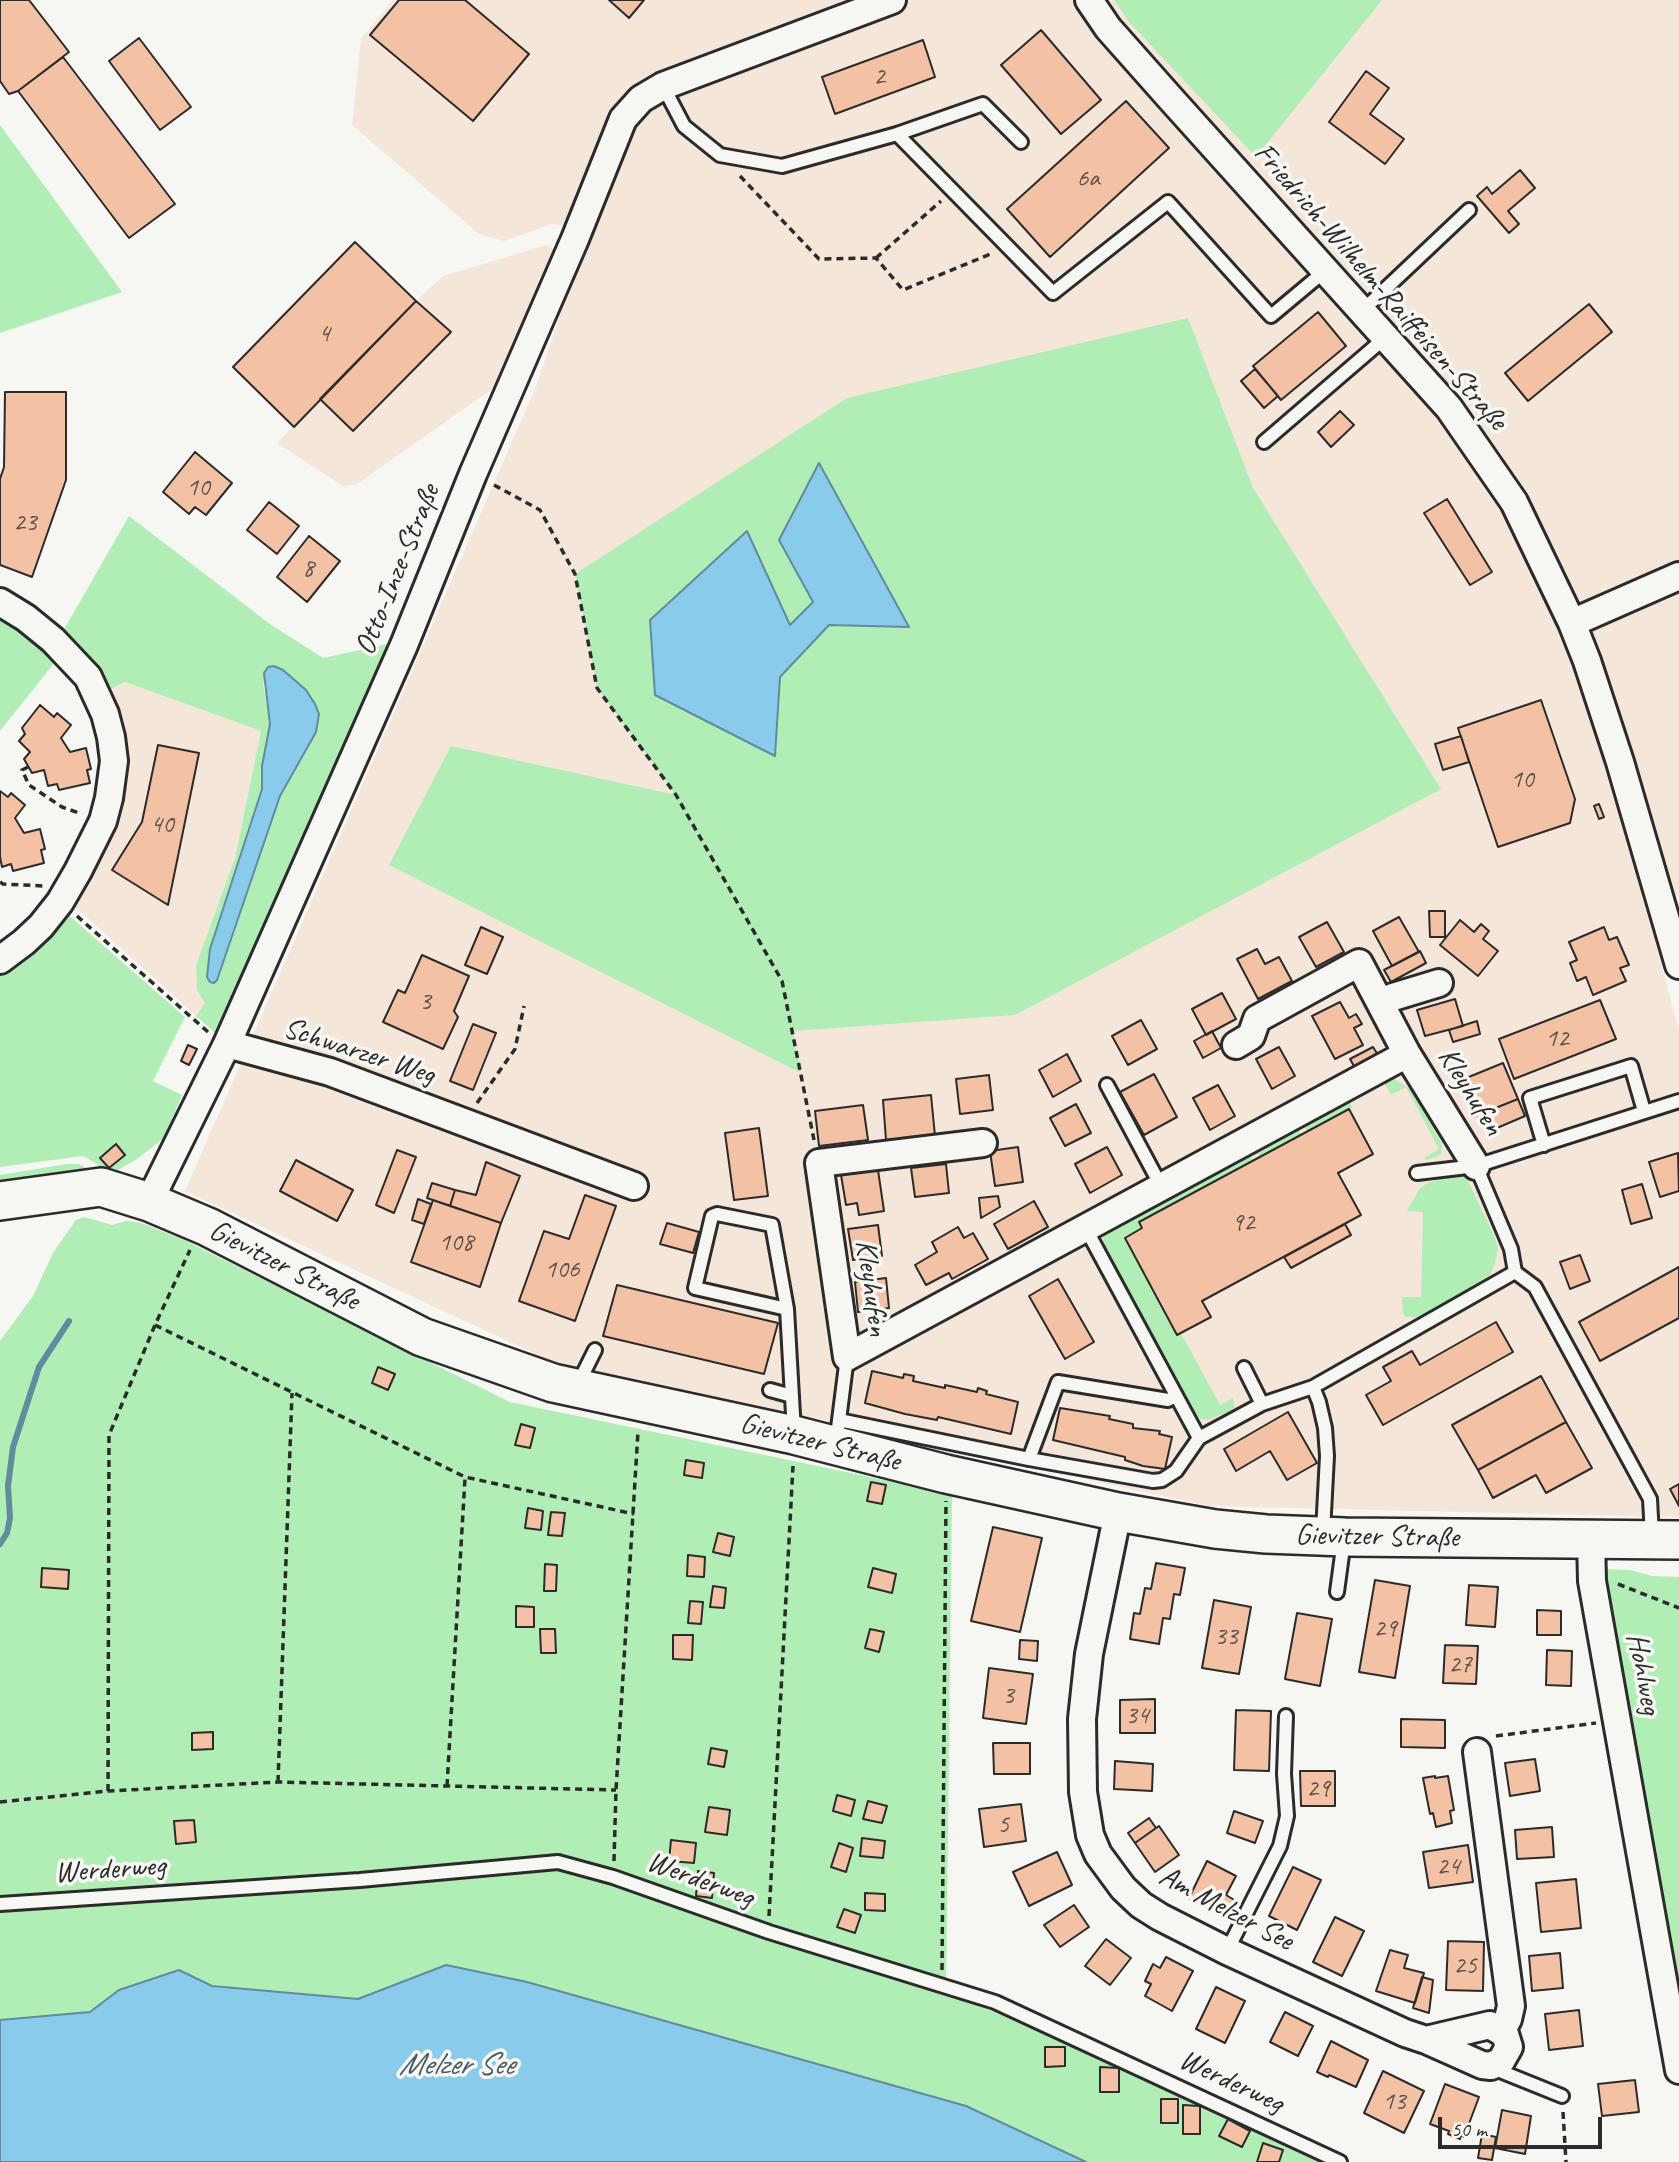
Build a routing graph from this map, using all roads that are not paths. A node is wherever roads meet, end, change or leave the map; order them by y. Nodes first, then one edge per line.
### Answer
1 (892, 0) edge
2 (1089, 0) edge
3 (663, 86) junction
4 (897, 134) junction
5 (1021, 142) dead end
6 (1469, 210) dead end
7 (1326, 270) junction
8 (1362, 311) junction
9 (1386, 337) junction
10 (1264, 442) dead end
11 (1679, 576) edge
12 (0, 603) edge
13 (1572, 623) junction
14 (0, 960) edge
15 (1679, 965) edge
16 (1439, 983) dead end
17 (1381, 1003) junction
18 (227, 1044) junction
19 (1236, 1045) dead end
20 (1407, 1054) junction
21 (1107, 1084) dead end
22 (1679, 1101) edge
23 (1644, 1111) junction
24 (983, 1143) dead end
25 (1544, 1144) junction
26 (1476, 1166) junction
27 (1417, 1173) dead end
28 (634, 1186) dead end
29 (1161, 1186) junction
30 (0, 1201) edge
31 (149, 1202) junction
32 (1085, 1226) junction
33 (1515, 1272) junction
34 (787, 1309) junction
35 (595, 1350) dead end
36 (847, 1357) junction
37 (1244, 1368) dead end
38 (1313, 1387) junction
39 (577, 1388) junction
40 (770, 1391) dead end
41 (792, 1396) junction
42 (1176, 1396) junction
43 (1262, 1404) junction
44 (837, 1433) junction
45 (794, 1435) junction
46 (1199, 1437) junction
47 (1029, 1459) junction
48 (1118, 1512) junction
49 (1334, 1537) junction
50 (1591, 1539) junction
51 (1665, 1540) edge
52 (1337, 1592) dead end
53 (1286, 1716) dead end
54 (1477, 1752) road end
55 (0, 1904) edge
56 (1227, 1951) junction
57 (1502, 2030) junction
58 (1426, 2040) junction
59 (1486, 2066) junction
60 (1679, 2070) edge
61 (1562, 2096) dead end
62 (1340, 2162) edge

1 - 3 street
2 - 7 street, Friedrich-Wilhelm-Raiffeisen-Straße
3 - 4 lane
3 - 18 street, Otto-Inze-Straße
4 - 5 lane
4 - 7 lane
6 - 8 lane
7 - 8 street, Friedrich-Wilhelm-Raiffeisen-Straße
8 - 9 street, Friedrich-Wilhelm-Raiffeisen-Straße
9 - 10 lane
9 - 13 street, Friedrich-Wilhelm-Raiffeisen-Straße
11 - 13 street
12 - 14 street
13 - 15 street, Friedrich-Wilhelm-Raiffeisen-Straße
16 - 17 street
17 - 19 street, Kleyhufen
17 - 20 street, Kleyhufen
18 - 28 street, Schwarzer Weg
18 - 31 street
20 - 26 street, Kleyhufen
20 - 29 street, Kleyhufen
21 - 29 lane
22 - 23 lane
23 - 25 lane
23 - 25 lane
24 - 36 street, Kleyhufen
25 - 26 lane
26 - 27 lane
26 - 33 lane
29 - 32 street, Kleyhufen
30 - 31 main road, Gievitzer Straße
31 - 39 main road, Gievitzer Straße
32 - 36 street, Kleyhufen
32 - 42 lane
33 - 38 lane
33 - 51 lane
34 - 34 lane
34 - 41 lane
35 - 39 lane
36 - 44 lane
37 - 43 lane
38 - 43 lane
38 - 49 lane
39 - 45 main road, Gievitzer Straße
40 - 41 lane
41 - 45 lane
42 - 46 lane
42 - 47 lane
43 - 46 lane
44 - 45 main road, Gievitzer Straße
44 - 47 lane
44 - 48 main road, Gievitzer Straße
46 - 47 lane
48 - 49 main road, Gievitzer Straße
48 - 56 street, Am Melzer See
49 - 50 main road, Gievitzer Straße
49 - 52 lane
50 - 51 main road, Gievitzer Straße
50 - 60 street, Hohlweg
53 - 56 lane
54 - 57 street
55 - 62 lane, Werderweg
56 - 58 street, Am Melzer See
57 - 58 street
57 - 59 street
58 - 59 street, Am Melzer See
59 - 61 lane

